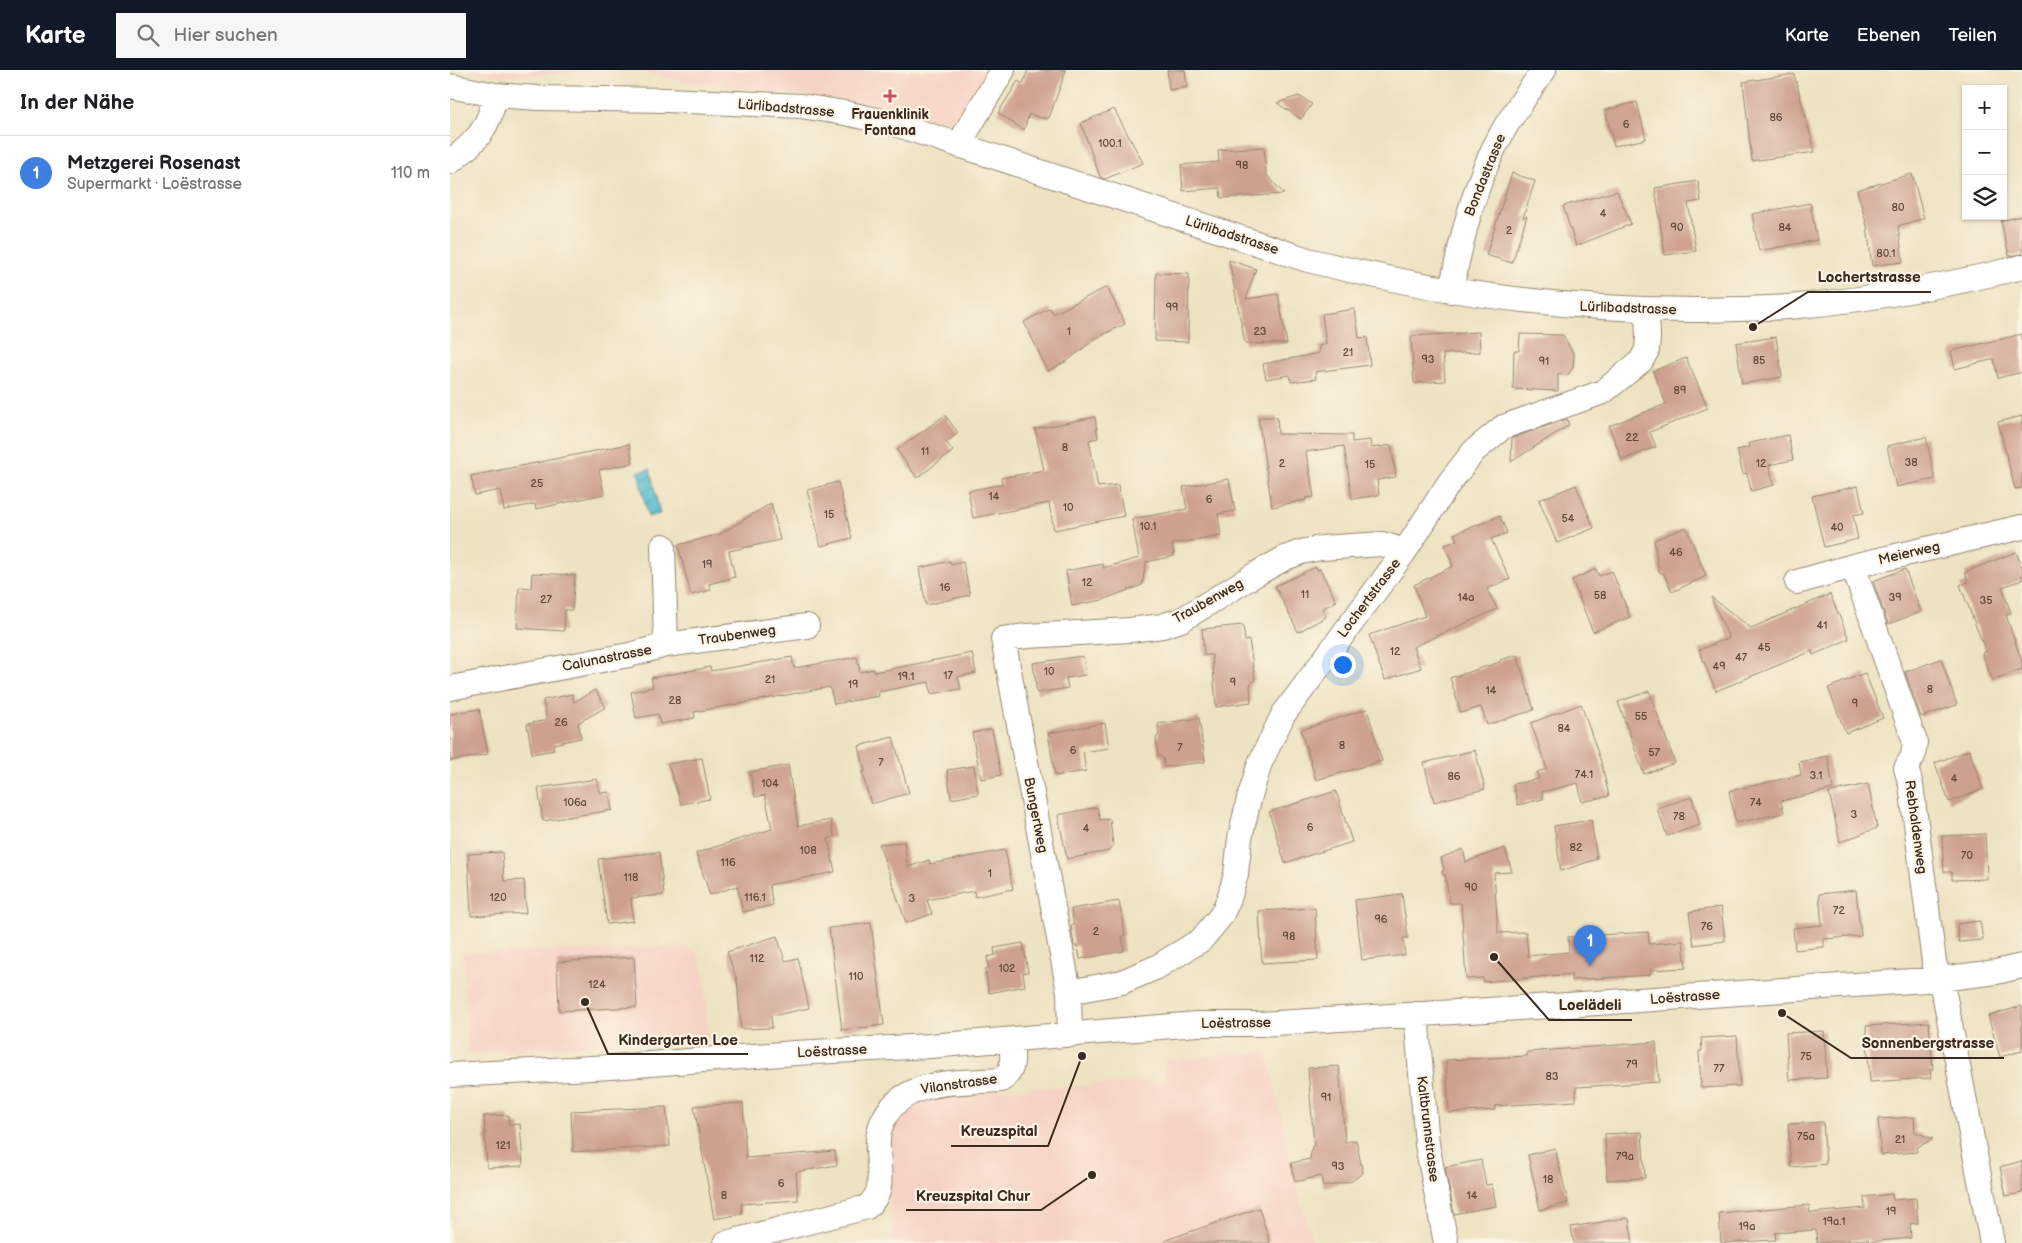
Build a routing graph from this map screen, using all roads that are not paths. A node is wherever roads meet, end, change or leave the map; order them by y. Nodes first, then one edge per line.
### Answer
1 (1003, 70) edge
2 (1544, 70) edge
3 (450, 86) edge
4 (495, 95) junction
5 (960, 146) junction
6 (450, 162) edge
7 (2022, 267) edge
8 (1451, 290) junction
9 (1647, 310) junction
10 (2022, 527) edge
11 (663, 546) dead end
12 (1405, 551) junction
13 (1853, 566) junction
14 (1797, 582) dead end
15 (807, 626) dead end
16 (1003, 639) joint
17 (666, 646) junction
18 (450, 688) edge
19 (2022, 966) edge
20 (1940, 979) junction
21 (1069, 992) junction
22 (1416, 1014) junction
23 (1070, 1036) junction
24 (1012, 1040) junction
25 (450, 1075) edge
26 (726, 1243) edge
27 (1446, 1243) edge
28 (1992, 1243) edge

1 - 5 street
2 - 8 street, Bondastrasse
3 - 4 street, Lürlibadstrasse
4 - 5 street, Lürlibadstrasse
4 - 6 street
5 - 8 street, Lürlibadstrasse
7 - 9 street, Lürlibadstrasse
8 - 9 street, Lürlibadstrasse
9 - 12 street, Lochertstrasse
10 - 13 street, Meierweg
11 - 17 street, Calunastrasse
12 - 16 street, Traubenweg
12 - 21 street, Lochertstrasse
13 - 14 street, Meierweg
13 - 20 street, Rebhaldenweg
15 - 17 street, Traubenweg
16 - 21 street, Bungertweg
17 - 18 street, Calunastrasse
19 - 20 street, Loëstrasse
20 - 22 street, Loëstrasse
20 - 28 street, Rebhaldenweg
21 - 23 street
22 - 23 street, Loëstrasse
22 - 27 street, Kaltbrunnstrasse
23 - 24 street, Loëstrasse
24 - 25 street, Loëstrasse
24 - 26 street, Vilanstrasse

